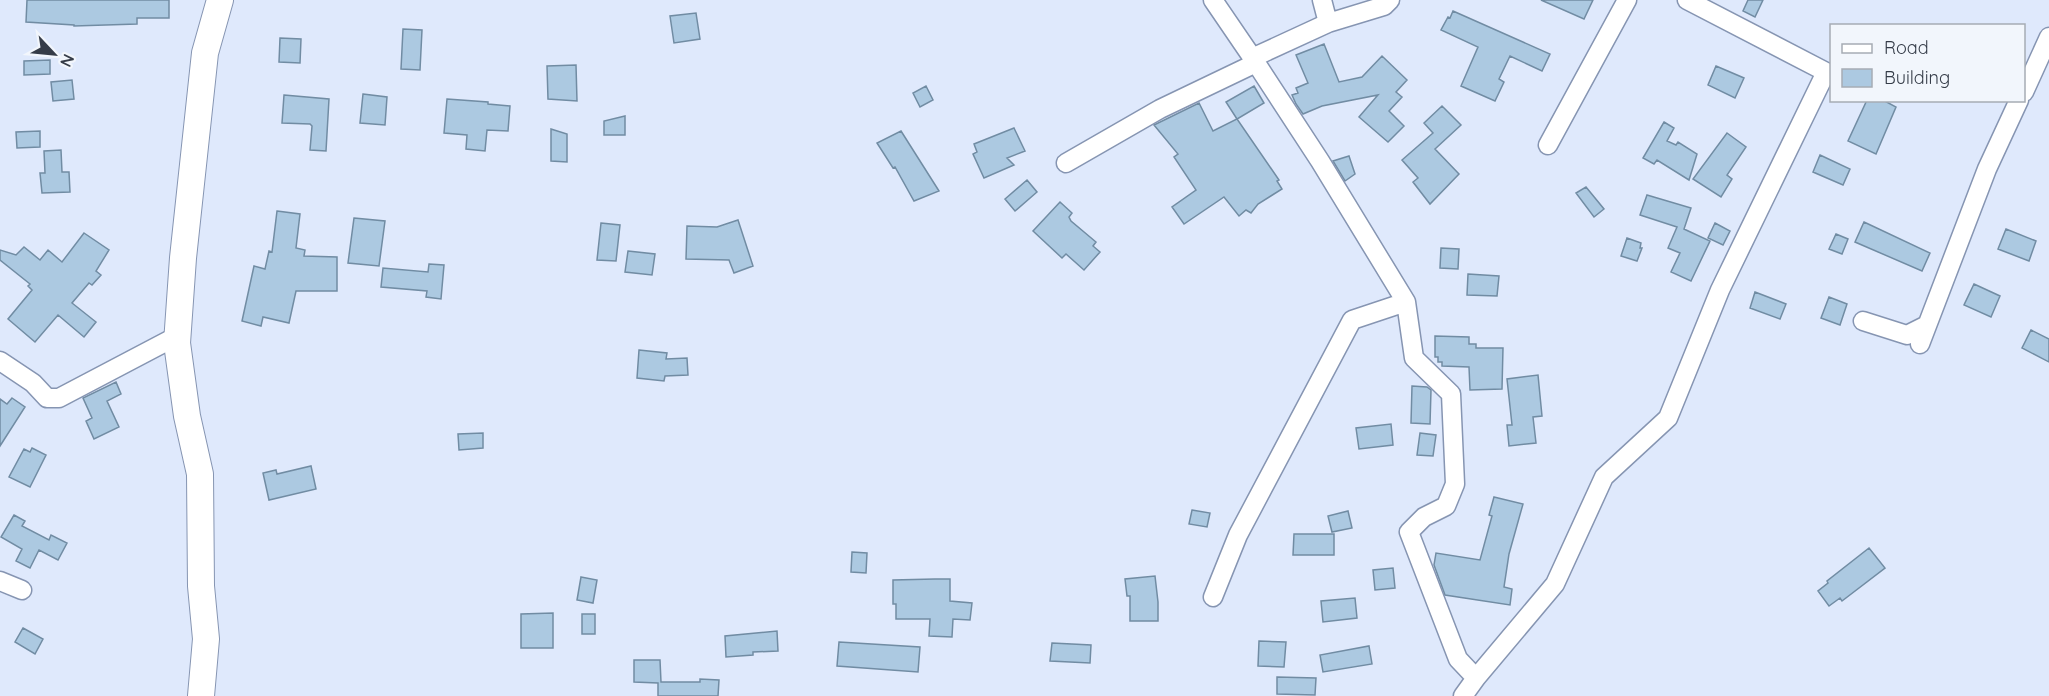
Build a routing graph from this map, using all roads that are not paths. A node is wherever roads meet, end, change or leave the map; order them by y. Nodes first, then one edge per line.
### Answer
1 (220, 0) edge
2 (1213, 0) edge
3 (1322, 0) edge
4 (1390, 0) edge
5 (1627, 0) edge
6 (1687, 0) edge
7 (1328, 23) junction
8 (2049, 37) edge
9 (1254, 61) junction
10 (1829, 65) edge
11 (2025, 90) edge
12 (2018, 102) edge
13 (1548, 145) dead end
14 (1066, 163) dead end
15 (1406, 302) junction
16 (1863, 321) dead end
17 (1927, 325) junction
18 (177, 336) junction
19 (1920, 344) dead end
20 (0, 361) edge
21 (0, 581) edge
22 (22, 590) dead end
23 (1213, 597) dead end
24 (1476, 678) junction
25 (201, 696) edge
26 (1463, 696) edge

1 - 18 street
2 - 9 street
3 - 7 street
4 - 7 street
5 - 13 street
6 - 10 street
7 - 9 street
8 - 11 street
9 - 14 street
9 - 15 street
10 - 24 street
12 - 17 street
15 - 23 street
15 - 24 street
16 - 17 street
17 - 19 street
18 - 20 street
18 - 25 street
21 - 22 street
24 - 26 street

